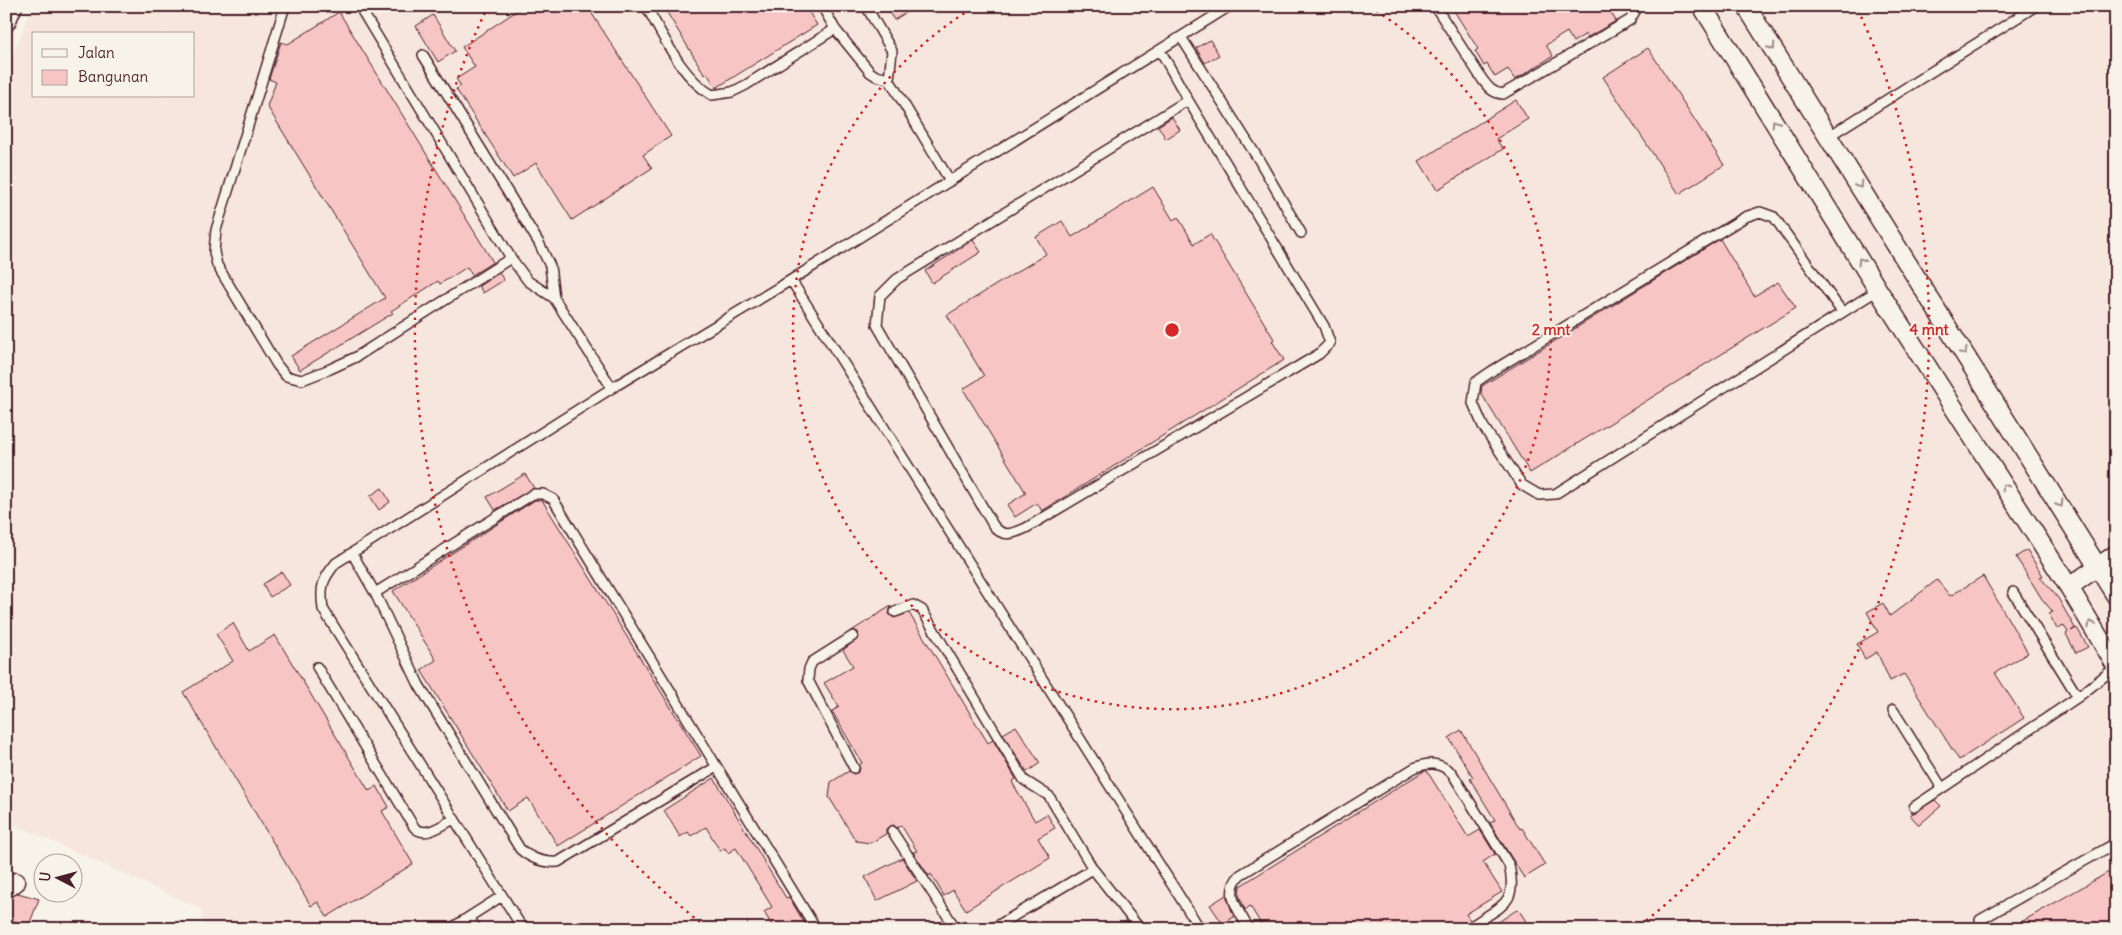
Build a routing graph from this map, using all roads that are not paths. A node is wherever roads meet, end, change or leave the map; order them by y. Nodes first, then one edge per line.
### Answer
1 (13, 6) edge
2 (285, 6) edge
3 (359, 6) edge
4 (646, 6) edge
5 (822, 6) edge
6 (866, 6) edge
7 (1230, 6) edge
8 (1435, 6) edge
9 (1638, 6) edge
10 (1702, 6) edge
11 (1746, 6) edge
12 (2036, 6) edge
13 (6, 22) edge
14 (835, 29) junction
15 (1181, 37) junction
16 (1160, 50) junction
17 (423, 55) dead end
18 (889, 79) junction
19 (1188, 100) junction
20 (1829, 136) junction
21 (950, 181) junction
22 (1301, 233) dead end
23 (511, 258) junction
24 (791, 280) junction
25 (1878, 290) junction
26 (554, 298) junction
27 (1842, 312) junction
28 (612, 388) junction
29 (352, 553) junction
30 (2116, 554) edge
31 (2098, 565) junction
32 (2069, 587) junction
33 (2013, 592) dead end
34 (375, 593) junction
35 (2116, 596) edge
36 (894, 612) dead end
37 (853, 636) dead end
38 (317, 667) dead end
39 (2116, 667) edge
40 (2078, 697) junction
41 (1893, 710) dead end
42 (716, 767) junction
43 (854, 768) dead end
44 (1942, 788) junction
45 (1914, 807) dead end
46 (454, 819) junction
47 (892, 831) dead end
48 (2116, 843) edge
49 (1093, 870) junction
50 (502, 896) junction
51 (469, 917) junction
52 (1980, 920) dead end
53 (1473, 925) dead end
54 (450, 929) edge
55 (476, 929) edge
56 (523, 929) edge
57 (816, 929) edge
58 (956, 929) edge
59 (992, 929) edge
60 (1140, 929) edge
61 (1200, 929) edge
62 (1249, 929) edge

1 - 13 street
2 - 23 lane
3 - 23 lane
4 - 14 lane
5 - 14 lane
6 - 18 lane
7 - 15 lane
8 - 9 lane
25 -> 10 street
11 -> 20 street
12 - 20 lane
14 - 18 lane
15 - 16 lane
15 - 22 lane
16 - 19 lane
16 - 21 lane
17 - 26 lane
18 - 21 lane
19 - 19 lane
20 -> 31 street
21 - 24 lane
23 - 26 lane
24 - 28 lane
24 - 61 lane
25 - 27 lane
32 -> 25 street
26 - 28 lane
27 - 27 lane
28 - 29 lane
29 - 34 lane
29 - 46 lane
30 - 31 street
31 - 32 street
31 - 35 street
39 -> 32 street
33 - 40 lane
34 - 42 lane
34 - 42 lane
36 - 49 lane
37 - 43 lane
38 - 46 lane
39 - 40 lane
40 - 44 lane
41 - 44 lane
42 - 57 lane
44 - 45 lane
46 - 50 lane
47 - 58 lane
48 - 52 lane
49 - 59 lane
49 - 60 lane
50 - 51 lane
50 - 56 lane
51 - 54 lane
51 - 55 lane
53 - 62 lane

